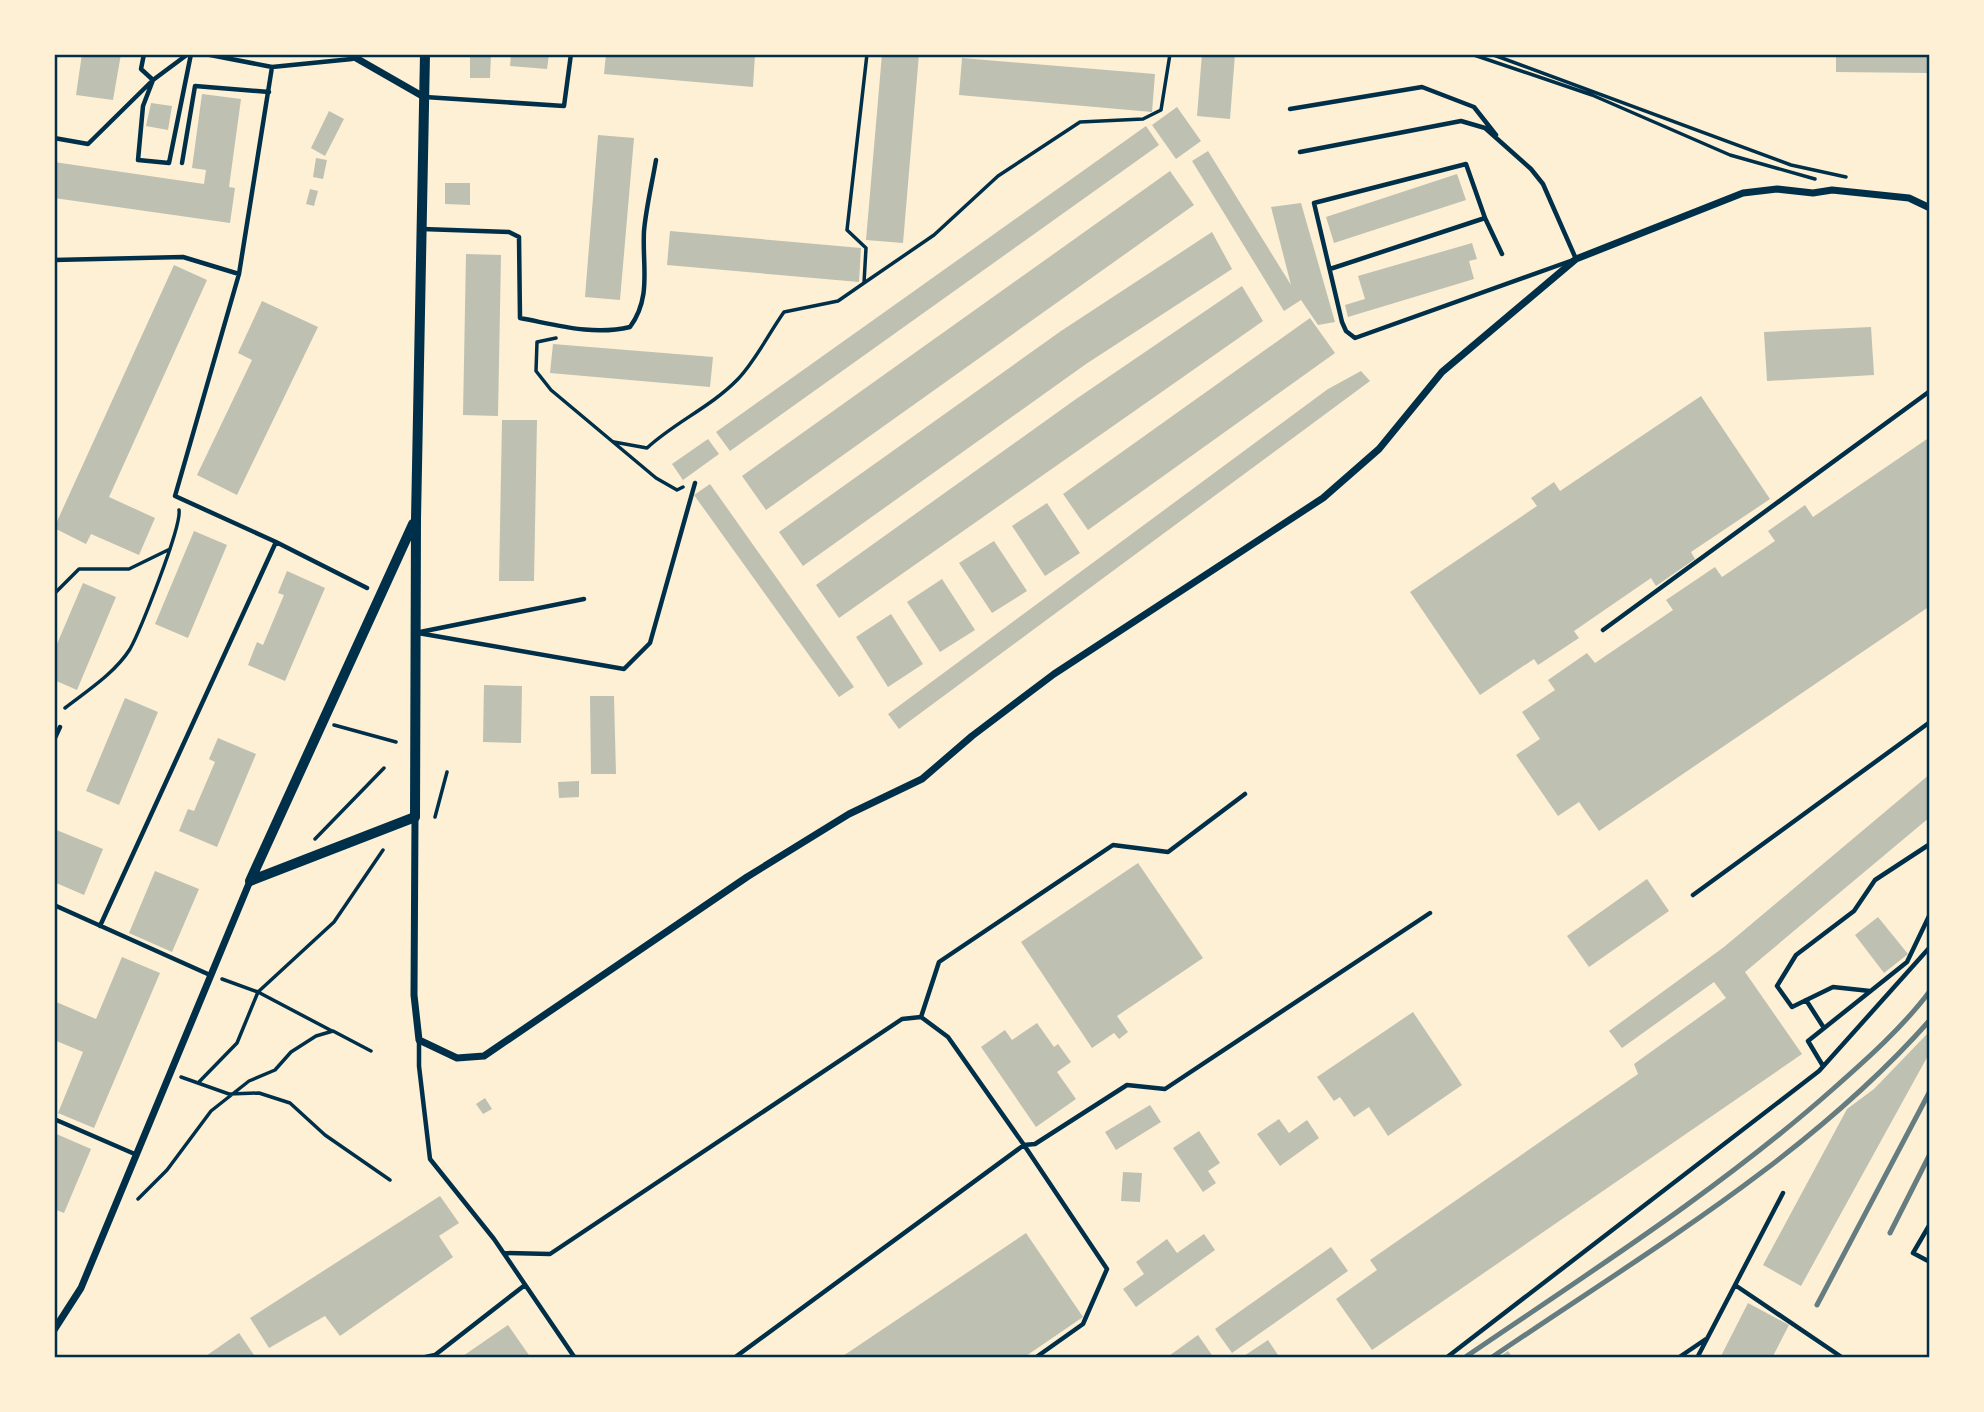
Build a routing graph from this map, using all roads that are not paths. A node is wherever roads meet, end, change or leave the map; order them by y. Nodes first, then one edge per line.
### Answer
1 (144, 54) edge
2 (190, 54) edge
3 (205, 54) edge
4 (425, 54) edge
5 (571, 54) edge
6 (351, 57) edge
7 (272, 67) junction
8 (153, 80) junction
9 (269, 92) junction
10 (424, 97) junction
11 (1290, 109) dead end
12 (54, 138) edge
13 (1500, 142) junction
14 (1300, 152) dead end
15 (656, 160) dead end
16 (182, 163) dead end
17 (1930, 208) edge
18 (1485, 218) junction
19 (422, 229) junction
20 (1502, 254) dead end
21 (1576, 259) junction
22 (54, 260) edge
23 (1329, 269) junction
24 (239, 274) junction
25 (1930, 391) edge
26 (695, 483) road end
27 (416, 519) junction
28 (276, 542) junction
29 (367, 588) dead end
30 (584, 599) dead end
31 (1603, 630) dead end
32 (416, 633) junction
33 (1930, 722) edge
34 (60, 727) dead end
35 (54, 740) edge
36 (1244, 794) dead end
37 (415, 817) junction
38 (1930, 844) edge
39 (250, 881) junction
40 (1693, 895) dead end
41 (54, 905) edge
42 (1430, 913) dead end
43 (1930, 914) edge
44 (100, 926) junction
45 (1930, 947) edge
46 (210, 975) junction
47 (1870, 991) junction
48 (1806, 1000) junction
49 (921, 1017) junction
50 (1824, 1028) junction
51 (419, 1040) junction
52 (1823, 1066) junction
53 (54, 1119) edge
54 (1024, 1145) junction
55 (137, 1154) junction
56 (1783, 1193) dead end
57 (1930, 1224) edge
58 (504, 1253) junction
59 (1930, 1262) edge
60 (526, 1285) junction
61 (1735, 1285) junction
62 (54, 1330) edge
63 (1707, 1339) junction
64 (421, 1358) edge
65 (575, 1358) edge
66 (734, 1358) edge
67 (1035, 1358) edge
68 (1446, 1358) edge
69 (1678, 1358) edge
70 (1697, 1358) edge
71 (1843, 1358) edge

1 - 8 lane
2 - 8 lane
2 - 8 lane
3 - 7 lane
4 - 10 street
5 - 10 lane
6 - 7 lane
6 - 10 street
7 - 9 lane
8 - 12 lane
9 - 16 lane
9 - 24 lane
10 - 19 street
11 - 13 lane
13 - 14 lane
13 - 21 lane
15 - 19 lane
17 - 21 street
18 - 20 lane
18 - 23 lane
18 - 23 lane
19 - 27 street
21 - 23 lane
21 - 51 street
22 - 24 lane
24 - 28 lane
25 - 31 lane
26 - 32 lane
27 - 32 street
27 - 39 street
28 - 29 lane
28 - 44 lane
30 - 32 lane
32 - 37 street
33 - 40 lane
34 - 35 lane
36 - 49 lane
37 - 39 street
37 - 51 street
38 - 48 lane
39 - 46 street
41 - 44 lane
42 - 54 lane
43 - 47 lane
44 - 46 lane
45 - 52 lane
46 - 55 street
47 - 48 lane
47 - 50 lane
48 - 50 lane
49 - 54 lane
49 - 58 lane
50 - 52 lane
51 - 58 lane
52 - 68 lane
53 - 55 lane
54 - 66 lane
54 - 67 lane
55 - 62 street
56 - 61 lane
57 - 59 lane
58 - 60 lane
60 - 64 lane
60 - 65 lane
61 - 63 lane
61 - 71 lane
63 - 69 lane
63 - 70 lane

